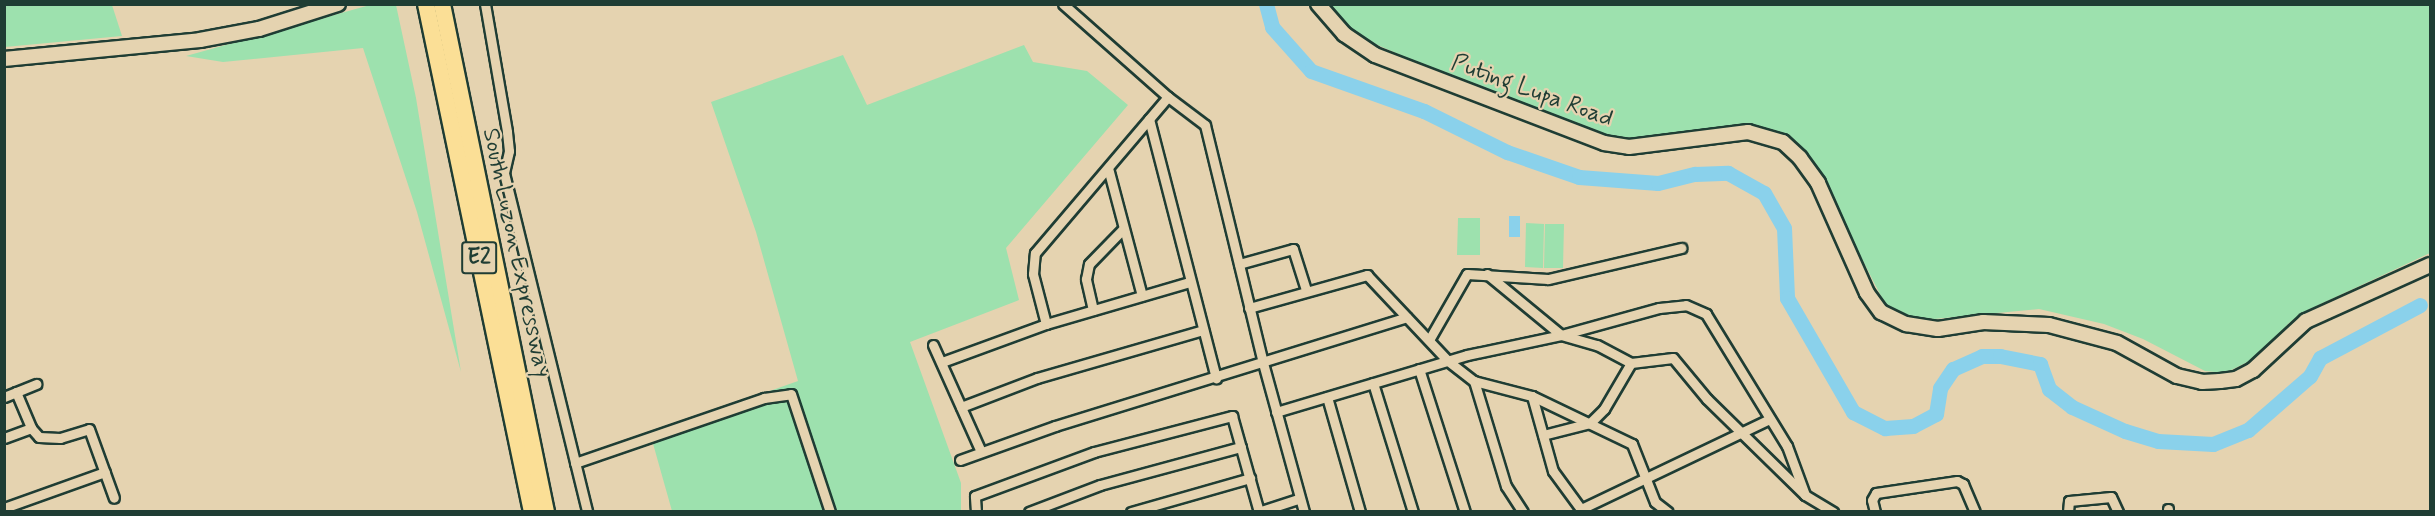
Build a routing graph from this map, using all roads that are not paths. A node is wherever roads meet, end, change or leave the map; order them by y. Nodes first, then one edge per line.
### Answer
1 (338, 4) edge
2 (426, 4) edge
3 (442, 4) edge
4 (485, 4) edge
5 (1064, 4) edge
6 (1318, 4) edge
7 (4, 59) edge
8 (1168, 97) junction
9 (1149, 119) junction
10 (1108, 168) junction
11 (1123, 229) junction
12 (1681, 248) dead end
13 (1239, 264) junction
14 (2430, 265) edge
15 (1487, 274) junction
16 (1190, 282) junction
17 (1306, 290) junction
18 (1142, 296) junction
19 (1250, 308) junction
20 (1093, 310) junction
21 (1407, 317) junction
22 (1046, 324) junction
23 (1203, 330) junction
24 (1561, 335) junction
25 (1429, 340) junction
26 (933, 345) dead end
27 (1448, 361) junction
28 (942, 362) junction
29 (1263, 363) junction
30 (1631, 363) junction
31 (1419, 369) junction
32 (1216, 379) junction
33 (1474, 381) junction
34 (1373, 383) junction
35 (37, 384) dead end
36 (16, 392) junction
37 (1532, 396) junction
38 (4, 397) edge
39 (1327, 397) junction
40 (961, 407) junction
41 (1276, 412) junction
42 (1770, 419) junction
43 (1590, 423) junction
44 (31, 428) junction
45 (1742, 432) junction
46 (1543, 435) junction
47 (4, 438) edge
48 (1241, 447) junction
49 (981, 452) junction
50 (960, 460) dead end
51 (575, 462) junction
52 (105, 472) junction
53 (1647, 476) junction
54 (1250, 478) junction
55 (1805, 495) junction
56 (114, 498) dead end
57 (1298, 498) junction
58 (4, 508) edge
59 (1582, 510) edge
60 (1259, 511) edge
61 (532, 512) edge
62 (546, 512) edge
63 (587, 512) edge
64 (830, 512) edge
65 (976, 512) edge
66 (1029, 512) edge
67 (1131, 512) edge
68 (1304, 512) edge
69 (1360, 512) edge
70 (1413, 512) edge
71 (1465, 512) edge
72 (1523, 512) edge
73 (1668, 512) edge
74 (1833, 512) edge
75 (1875, 512) edge
76 (1975, 512) edge
77 (2068, 512) edge
78 (2118, 512) edge

1 - 7 street
2 - 61 highway, South Luzon Expressway / E2
3 - 62 highway, South Luzon Expressway / E2
4 - 51 street
5 - 8 street
6 - 14 street, Puting Lupa Road
8 - 9 street
8 - 13 street
9 - 10 street
9 - 16 street
10 - 11 street
10 - 22 street
11 - 18 street
11 - 20 street
12 - 15 street
13 - 17 street
13 - 19 street
15 - 24 street
15 - 25 street
16 - 18 street
16 - 23 street
17 - 19 street
17 - 21 street
18 - 20 street
19 - 29 street
20 - 22 street
21 - 25 street
21 - 29 street
22 - 28 street
23 - 32 street
23 - 40 street
24 - 27 street
24 - 30 street
24 - 42 street
25 - 27 street
26 - 28 street
27 - 31 street
27 - 33 street
28 - 40 street
29 - 32 street
29 - 41 street
30 - 43 street
30 - 45 street
31 - 34 street
31 - 71 street
32 - 49 street
33 - 37 street
33 - 72 street
34 - 39 street
34 - 70 street
35 - 36 street
36 - 38 street
36 - 44 street
37 - 43 street
37 - 46 street
39 - 41 street
39 - 69 street
40 - 49 street
41 - 57 street
42 - 45 street
42 - 55 street
43 - 46 street
43 - 53 street
44 - 47 street
44 - 52 street
45 - 53 street
45 - 55 street
46 - 59 street
48 - 54 street
48 - 65 street
48 - 66 street
49 - 50 street
51 - 63 street
51 - 64 street
52 - 56 street
52 - 58 street
53 - 59 street
53 - 73 street
54 - 60 street
54 - 67 street
55 - 74 street
57 - 60 street
57 - 68 street
75 - 76 street
77 - 78 street

